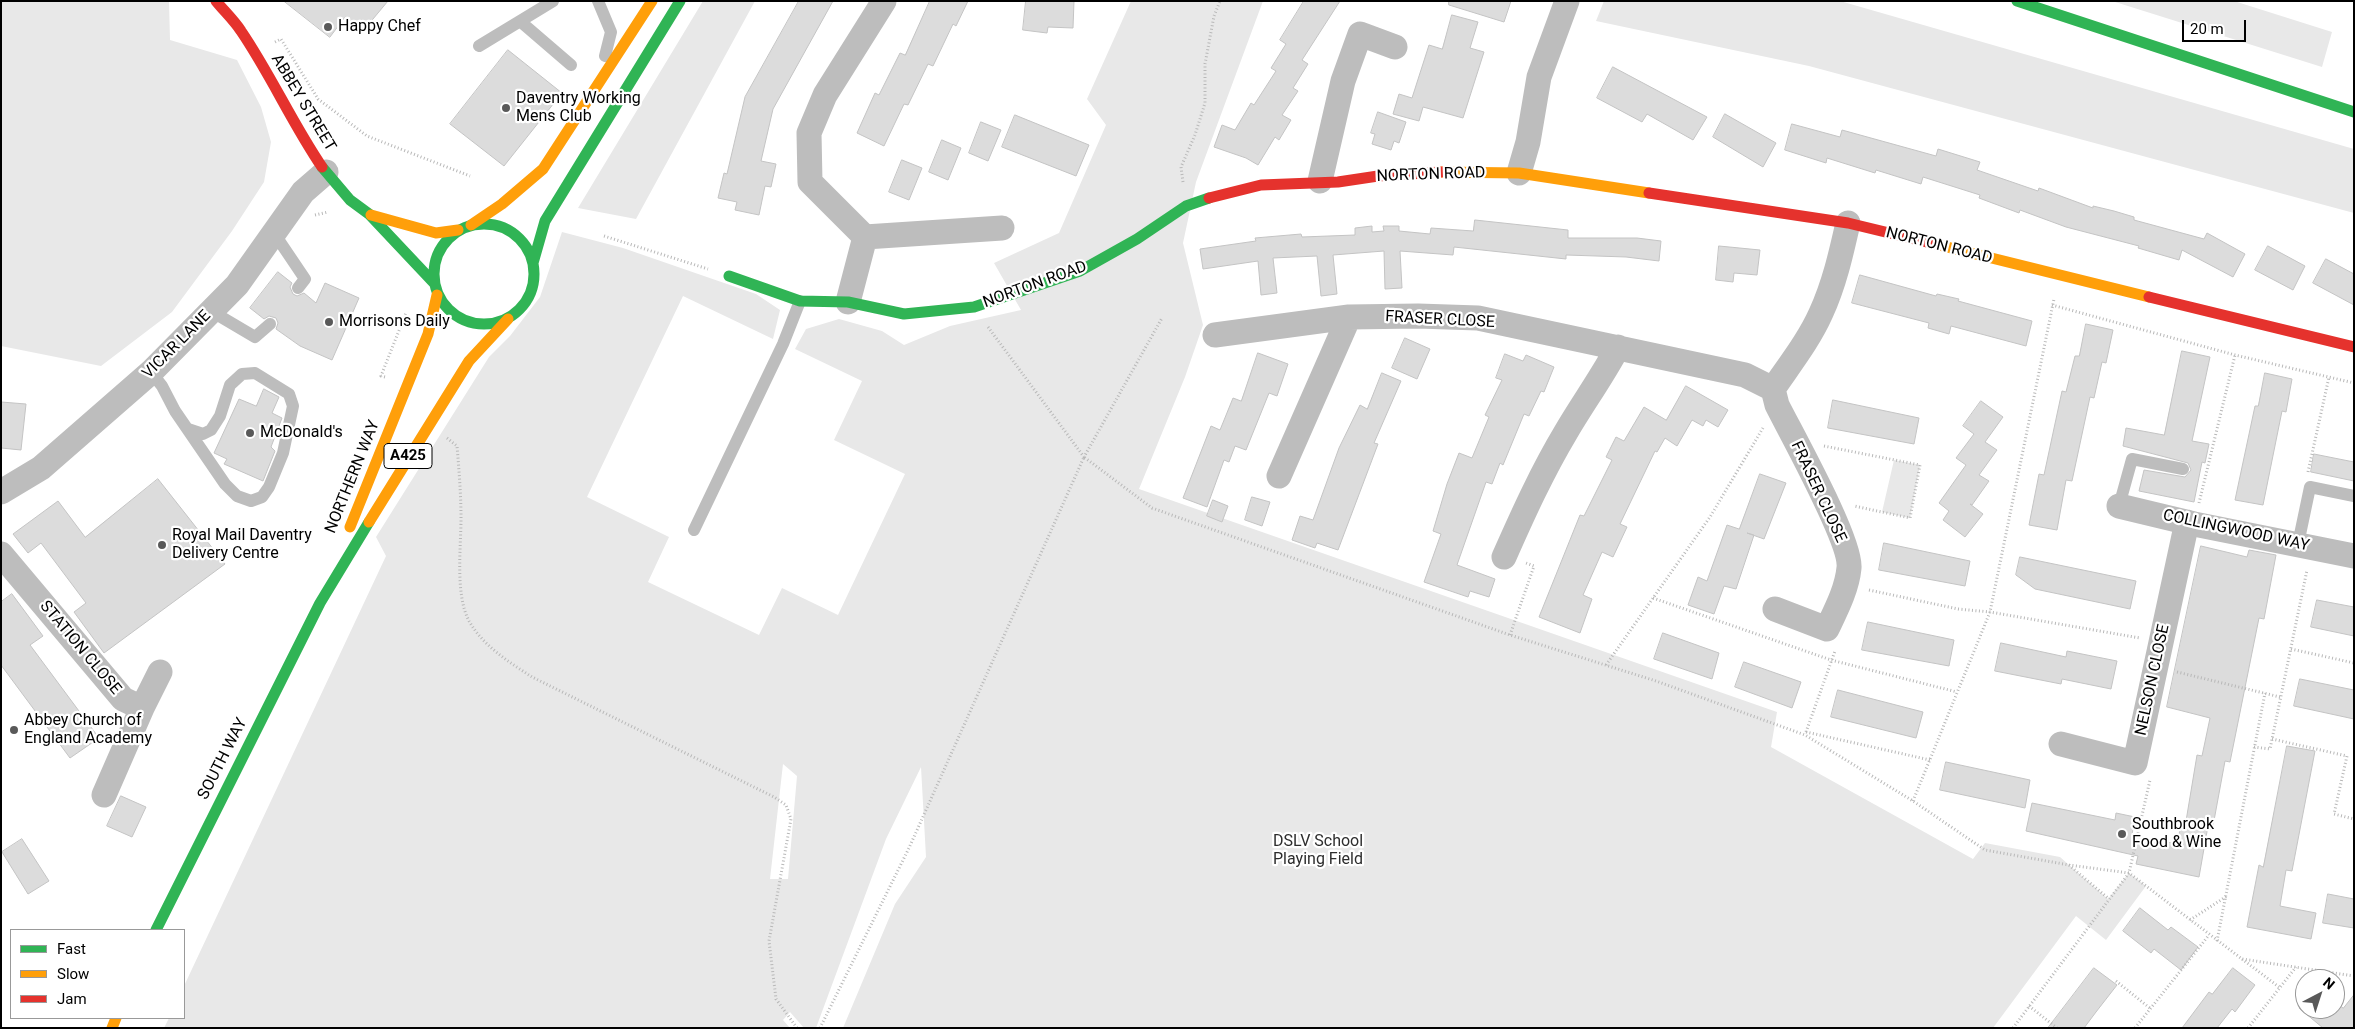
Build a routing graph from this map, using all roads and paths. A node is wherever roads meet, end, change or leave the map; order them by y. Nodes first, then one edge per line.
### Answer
1 (216, 1) edge
2 (553, 1) edge
3 (598, 1) edge
4 (652, 1) edge
5 (680, 1) edge
6 (884, 1) edge
7 (1220, 1) edge
8 (1567, 1) edge
9 (2017, 1) edge
10 (521, 22) junction
11 (479, 46) dead end
12 (1395, 47) dead end
13 (254, 51) junction
14 (571, 65) dead end
15 (582, 112) junction
16 (2354, 112) edge
17 (326, 172) junction
18 (1519, 174) junction
19 (470, 176) dead end
20 (1320, 181) junction
21 (1186, 206) junction
22 (290, 212) junction
23 (369, 214) junction
24 (334, 215) dead end
25 (1848, 223) junction
26 (471, 225) junction
27 (1002, 228) dead end
28 (458, 230) junction
29 (274, 233) junction
30 (604, 236) dead end
31 (865, 237) junction
32 (533, 263) junction
33 (729, 276) joint
34 (2058, 276) junction
35 (434, 283) junction
36 (298, 288) dead end
37 (437, 295) junction
38 (800, 301) junction
39 (848, 302) junction
40 (410, 305) dead end
41 (2052, 305) junction
42 (974, 308) junction
43 (211, 311) junction
44 (1349, 317) junction
45 (508, 318) junction
46 (1162, 318) dead end
47 (270, 324) dead end
48 (1215, 335) dead end
49 (1618, 347) junction
50 (2354, 348) edge
51 (2235, 355) junction
52 (151, 372) junction
53 (2329, 377) junction
54 (2354, 383) edge
55 (406, 388) junction
56 (1775, 397) junction
57 (426, 427) junction
58 (188, 429) junction
59 (1794, 440) junction
60 (1084, 457) junction
61 (2183, 469) dead end
62 (1279, 476) dead end
63 (2310, 487) junction
64 (1, 492) edge
65 (2354, 496) edge
66 (1824, 500) junction
67 (2119, 506) joint
68 (2191, 523) junction
69 (694, 530) dead end
70 (2304, 546) junction
71 (1, 554) edge
72 (1504, 556) joint
73 (2354, 556) edge
74 (1846, 584) junction
75 (1653, 598) junction
76 (320, 603) junction
77 (1775, 609) dead end
78 (1990, 612) junction
79 (1827, 629) junction
80 (1510, 635) junction
81 (2162, 642) junction
82 (2291, 649) junction
83 (1831, 660) junction
84 (2354, 663) edge
85 (1606, 665) junction
86 (2157, 667) junction
87 (160, 672) dead end
88 (1958, 692) junction
89 (2266, 693) junction
90 (2280, 697) junction
91 (142, 708) junction
92 (1806, 734) junction
93 (2272, 739) junction
94 (2061, 744) dead end
95 (2254, 747) junction
96 (1930, 760) junction
97 (2135, 763) junction
98 (104, 795) dead end
99 (1913, 801) junction
100 (2354, 819) edge
101 (2069, 865) junction
102 (2129, 873) junction
103 (2227, 896) junction
104 (2108, 899) junction
105 (2190, 920) junction
106 (157, 929) edge
107 (2209, 935) junction
108 (2217, 941) junction
109 (2242, 959) junction
110 (2296, 966) junction
111 (2354, 976) edge
112 (2116, 981) dead end
113 (2279, 987) junction
114 (2029, 1006) junction
115 (2151, 1009) junction
116 (797, 1028) edge
117 (820, 1028) edge
118 (2013, 1028) edge
119 (2057, 1028) edge
120 (2135, 1028) edge
121 (2248, 1028) edge

1 - 13 main road, ABBEY STREET
2 - 10 lane
3 - 15 lane
4 - 15 main road
5 - 32 main road
6 - 31 street
7 - 21 path
8 - 18 street
9 - 16 main road
10 - 11 lane
10 - 14 lane
12 - 20 street
13 - 17 main road, ABBEY STREET
13 - 19 path
15 - 26 main road
17 - 22 street, VICAR LANE
17 - 23 main road, ABBEY STREET
18 - 20 main road, NORTON ROAD
18 - 25 main road, NORTON ROAD
20 - 21 main road, NORTON ROAD
21 - 42 main road, NORTON ROAD
22 - 24 path
22 - 29 street, VICAR LANE
23 - 28 main road, ABBEY STREET
23 - 35 main road, ABBEY STREET
25 - 34 main road, NORTON ROAD
25 - 56 street
26 - 28 main road
26 - 32 main road
27 - 31 street
28 - 35 main road
29 - 36 lane
29 - 43 street, VICAR LANE
30 - 33 path
31 - 39 street
32 - 45 main road
33 - 38 main road, NORTON ROAD
34 - 41 path
34 - 50 main road, NORTON ROAD
35 - 37 main road
37 - 45 main road
37 - 55 main road, NORTHERN WAY / A425
38 - 39 main road, NORTON ROAD
38 - 69 lane
39 - 42 main road, NORTON ROAD
40 - 55 path
41 - 51 path
41 - 78 path
42 - 60 path
43 - 47 lane
43 - 52 street, VICAR LANE
44 - 48 street, FRASER CLOSE
44 - 49 street, FRASER CLOSE
44 - 62 street
45 - 57 main road, NORTHERN WAY / A425
46 - 60 path
49 - 56 street, FRASER CLOSE
49 - 72 street
51 - 53 path
51 - 68 path
52 - 58 lane
52 - 64 street, VICAR LANE
53 - 54 path
53 - 63 path
55 - 76 main road, NORTHERN WAY / A425
56 - 59 street, FRASER CLOSE
56 - 75 path
57 - 76 main road, NORTHERN WAY / A425
57 - 116 path
58 - 58 lane
59 - 66 street, FRASER CLOSE
59 - 66 path
60 - 80 path
60 - 117 path
61 - 67 lane
63 - 65 lane
63 - 70 lane
66 - 74 street, FRASER CLOSE
67 - 68 street, COLLINGWOOD WAY
68 - 70 street, COLLINGWOOD WAY
68 - 81 street, NELSON CLOSE
70 - 73 street, COLLINGWOOD WAY
70 - 82 path
71 - 91 street, STATION CLOSE
72 - 80 path
74 - 78 path
74 - 79 street, FRASER CLOSE
75 - 83 path
75 - 85 path
76 - 106 main road, SOUTH WAY / A425
77 - 79 street
78 - 81 path
78 - 88 path
79 - 83 path
80 - 85 path
81 - 86 street, NELSON CLOSE
82 - 84 path
82 - 90 path
83 - 88 path
83 - 92 path
85 - 92 path
86 - 89 path
86 - 97 street, NELSON CLOSE
87 - 91 street
88 - 96 path
89 - 90 path
89 - 95 path
90 - 93 path
91 - 98 street
92 - 96 path
92 - 99 path
93 - 95 path
93 - 100 path
94 - 97 street
95 - 103 path
96 - 99 path
97 - 102 path
99 - 101 path
101 - 102 path
101 - 104 path
102 - 104 path
102 - 105 path
103 - 105 path
103 - 108 path
104 - 114 path
105 - 107 path
107 - 108 path
107 - 115 path
108 - 109 path
109 - 110 path
109 - 113 path
110 - 111 path
110 - 113 path
112 - 115 path
113 - 121 path
114 - 118 path
114 - 119 path
115 - 120 path

